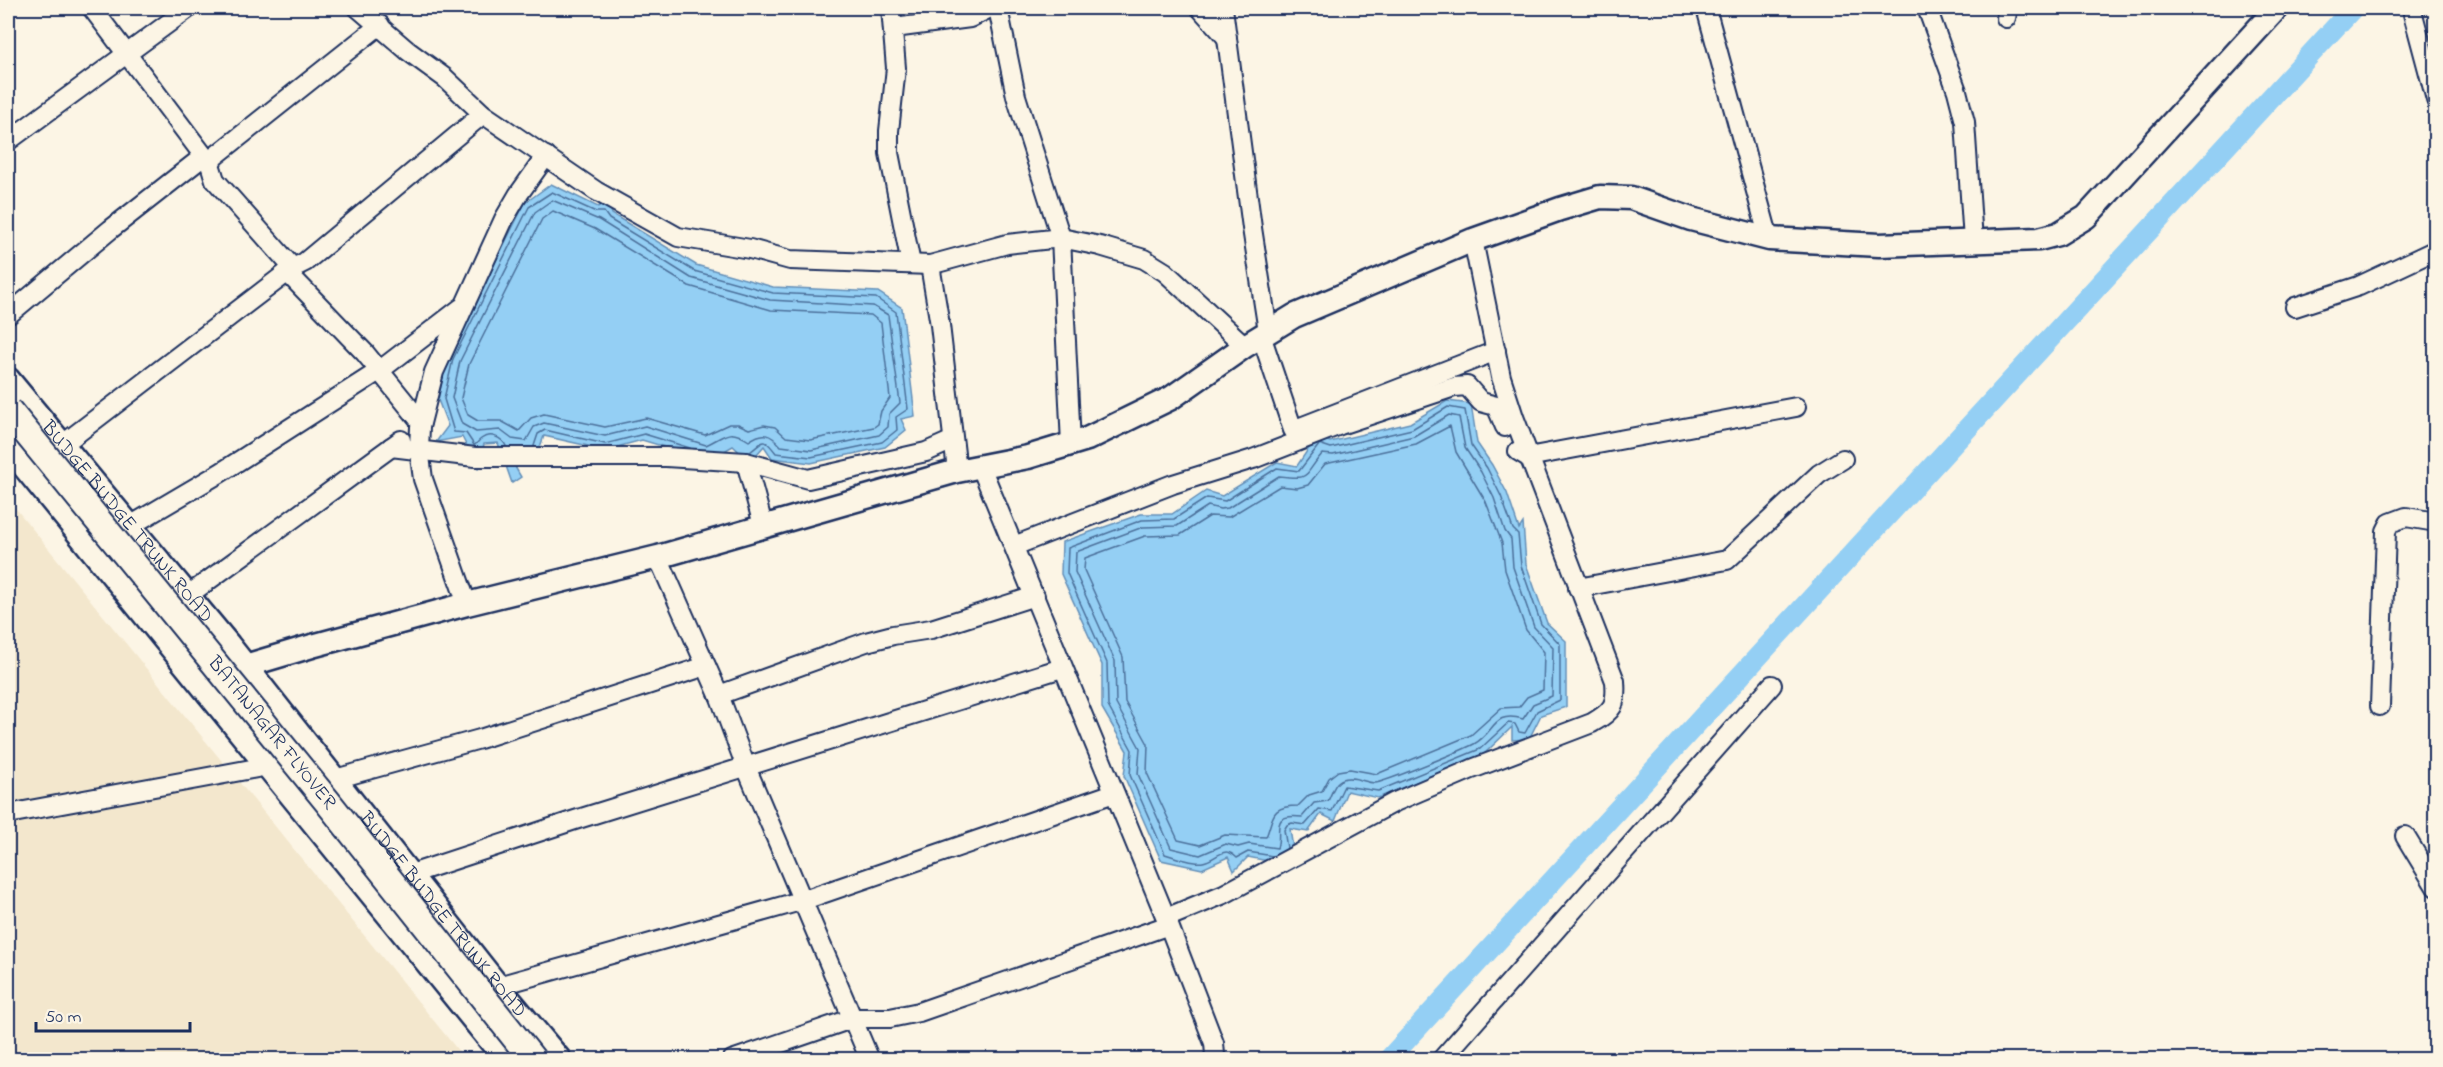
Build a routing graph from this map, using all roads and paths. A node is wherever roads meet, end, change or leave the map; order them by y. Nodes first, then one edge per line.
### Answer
1 (92, 8) edge
2 (189, 8) edge
3 (358, 8) edge
4 (891, 8) edge
5 (990, 8) edge
6 (998, 8) edge
7 (1200, 8) edge
8 (1223, 8) edge
9 (1706, 8) edge
10 (1927, 8) edge
11 (2277, 8) edge
12 (969, 13) edge
13 (2414, 14) dead end
14 (380, 25) junction
15 (894, 28) junction
16 (1227, 38) junction
17 (127, 53) junction
18 (2436, 100) edge
19 (483, 114) junction
20 (8, 141) edge
21 (546, 156) junction
22 (207, 160) junction
23 (1061, 238) junction
24 (1769, 239) junction
25 (1473, 240) junction
26 (1972, 241) junction
27 (2436, 250) edge
28 (911, 264) junction
29 (930, 265) junction
30 (290, 270) junction
31 (465, 305) junction
32 (2295, 308) dead end
33 (8, 315) edge
34 (1258, 337) junction
35 (1496, 351) junction
36 (379, 371) junction
37 (8, 379) edge
38 (1796, 407) dead end
39 (8, 410) edge
40 (420, 425) junction
41 (953, 440) junction
42 (1071, 444) junction
43 (62, 445) junction
44 (8, 447) edge
45 (391, 447) junction
46 (419, 449) junction
47 (1528, 457) junction
48 (1843, 459) dead end
49 (746, 462) junction
50 (981, 467) junction
51 (957, 471) junction
52 (2436, 522) edge
53 (763, 525) junction
54 (130, 526) junction
55 (1014, 546) junction
56 (658, 557) junction
57 (1578, 588) junction
58 (187, 596) junction
59 (1035, 596) junction
60 (467, 604) junction
61 (245, 666) junction
62 (706, 666) junction
63 (1062, 668) junction
64 (1772, 684) dead end
65 (209, 694) junction
66 (718, 695) junction
67 (2380, 706) dead end
68 (301, 736) junction
69 (268, 766) junction
70 (746, 766) junction
71 (335, 779) junction
72 (1114, 794) junction
73 (8, 812) edge
74 (2404, 836) dead end
75 (411, 874) junction
76 (2436, 887) edge
77 (804, 900) junction
78 (1167, 922) junction
79 (498, 986) junction
80 (854, 1018) junction
81 (1459, 1052) edge
82 (1215, 1058) edge
83 (506, 1059) edge
84 (533, 1059) edge
85 (560, 1059) edge
86 (732, 1059) edge
87 (870, 1059) edge
88 (1441, 1059) edge

1 - 17 street
2 - 17 street
3 - 14 street
4 - 15 street
5 - 12 street
6 - 23 street
7 - 16 street
8 - 16 street
9 - 24 street
10 - 26 street
11 - 26 street
12 - 15 street
13 - 18 street
14 - 19 street
14 - 22 street
15 - 28 street
16 - 34 street
17 - 20 street
17 - 22 street
19 - 21 street
19 - 30 street
21 - 28 street
21 - 31 street
22 - 30 street
22 - 33 street
23 - 29 street
23 - 34 street
23 - 42 street
24 - 25 street
24 - 26 street
25 - 34 street
25 - 35 street
27 - 32 street
28 - 29 street
29 - 41 street
30 - 36 street
30 - 43 street
31 - 36 street
31 - 40 street
34 - 35 street
34 - 42 street
35 - 47 street
36 - 40 street
36 - 54 street
37 - 43 street, BUDGE BUDGE TRUNK ROAD
38 - 47 street
39 - 84 main road, BATANAGAR FLYOVER, bridge
40 - 45 street
40 - 46 street
41 - 49 street
41 - 51 street
42 - 50 street
43 - 54 street, BUDGE BUDGE TRUNK ROAD
44 - 65 street
45 - 46 street
45 - 58 street
46 - 49 street
46 - 60 street
47 - 55 street
47 - 57 street
48 - 57 street
49 - 53 street
50 - 51 street
50 - 55 street
51 - 53 street
52 - 67 street
53 - 56 street
54 - 58 street, BUDGE BUDGE TRUNK ROAD
55 - 59 street
56 - 60 street
56 - 62 street
57 - 78 street
58 - 61 street, BUDGE BUDGE TRUNK ROAD
59 - 63 street
59 - 66 street
60 - 61 street
61 - 65 street
61 - 68 street, BUDGE BUDGE TRUNK ROAD
62 - 66 street
62 - 71 street
63 - 70 street
63 - 72 street
64 - 81 street
65 - 69 street
66 - 70 street
68 - 69 street
68 - 71 street, BUDGE BUDGE TRUNK ROAD
69 - 73 street
69 - 83 street
70 - 75 street
70 - 77 street
71 - 75 street, BUDGE BUDGE TRUNK ROAD
72 - 77 street
72 - 78 street
74 - 76 street
75 - 79 street, BUDGE BUDGE TRUNK ROAD
77 - 79 street
77 - 80 street
78 - 80 street
78 - 82 street
79 - 85 street, BUDGE BUDGE TRUNK ROAD
80 - 86 street
80 - 87 street
81 - 88 street

